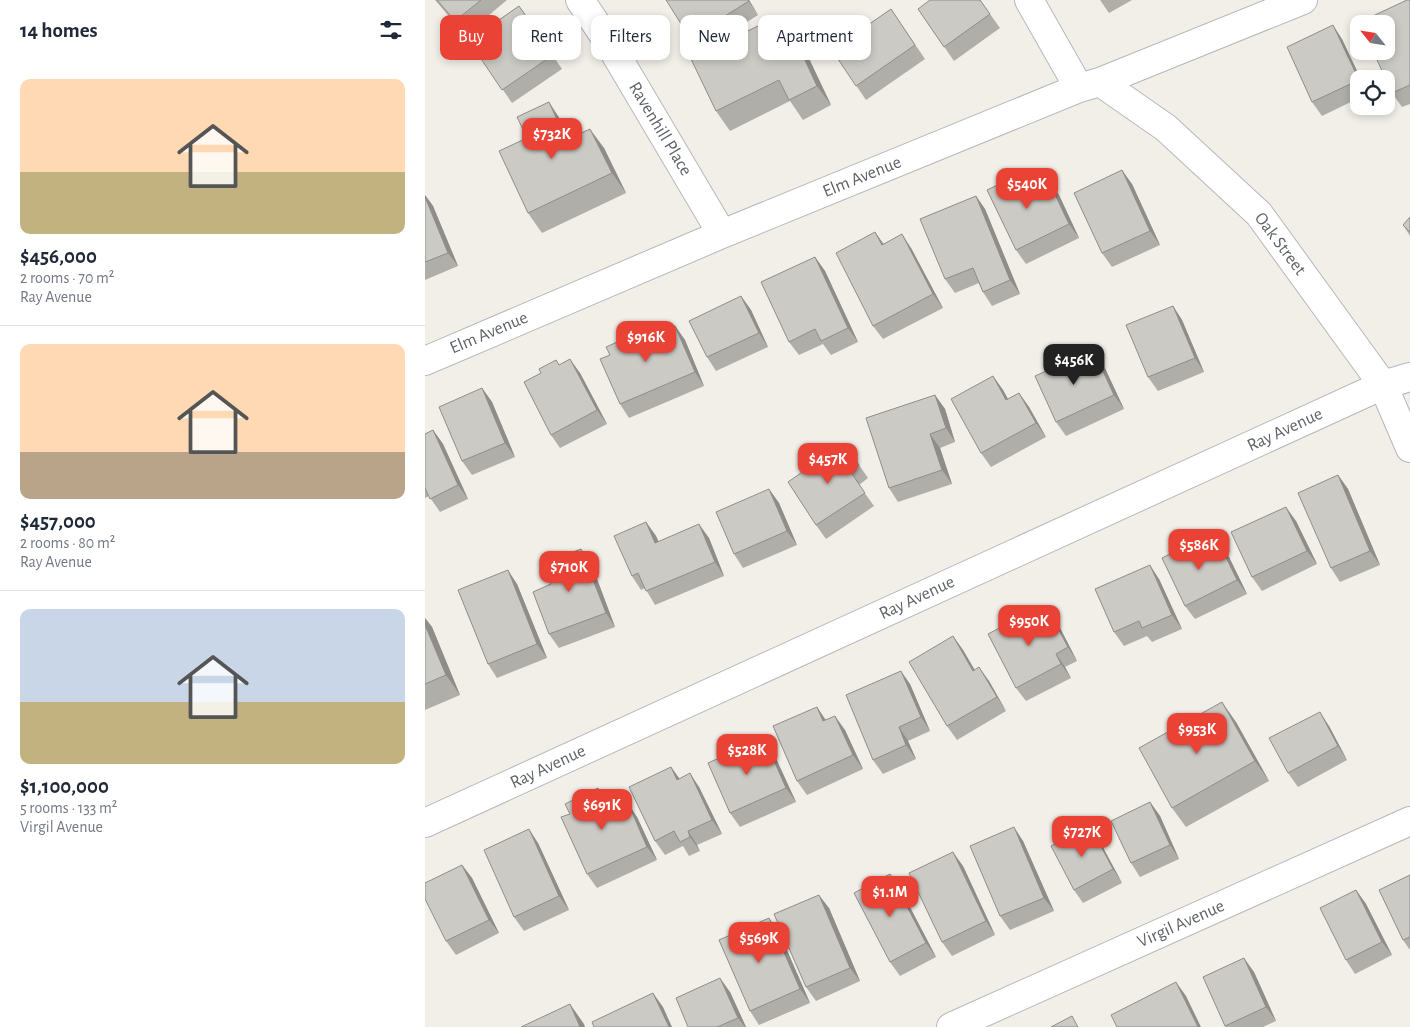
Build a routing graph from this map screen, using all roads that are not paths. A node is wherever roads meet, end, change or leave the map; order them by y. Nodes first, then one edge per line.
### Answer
1 (580, 0) edge
2 (1029, 0) edge
3 (1303, 0) edge
4 (1090, 85) junction
5 (721, 234) junction
6 (425, 361) edge
7 (1410, 378) edge
8 (1383, 385) junction
9 (1410, 448) edge
10 (1410, 821) edge
11 (425, 823) edge
12 (951, 1027) edge

1 - 5 street, Ravenhill Place
2 - 4 street
3 - 4 street, Elm Avenue
4 - 5 street, Elm Avenue
4 - 8 street, Oak Street
5 - 6 street, Elm Avenue
7 - 8 street, Ray Avenue
8 - 9 street, Oak Street
8 - 11 street, Ray Avenue
10 - 12 street, Virgil Avenue

